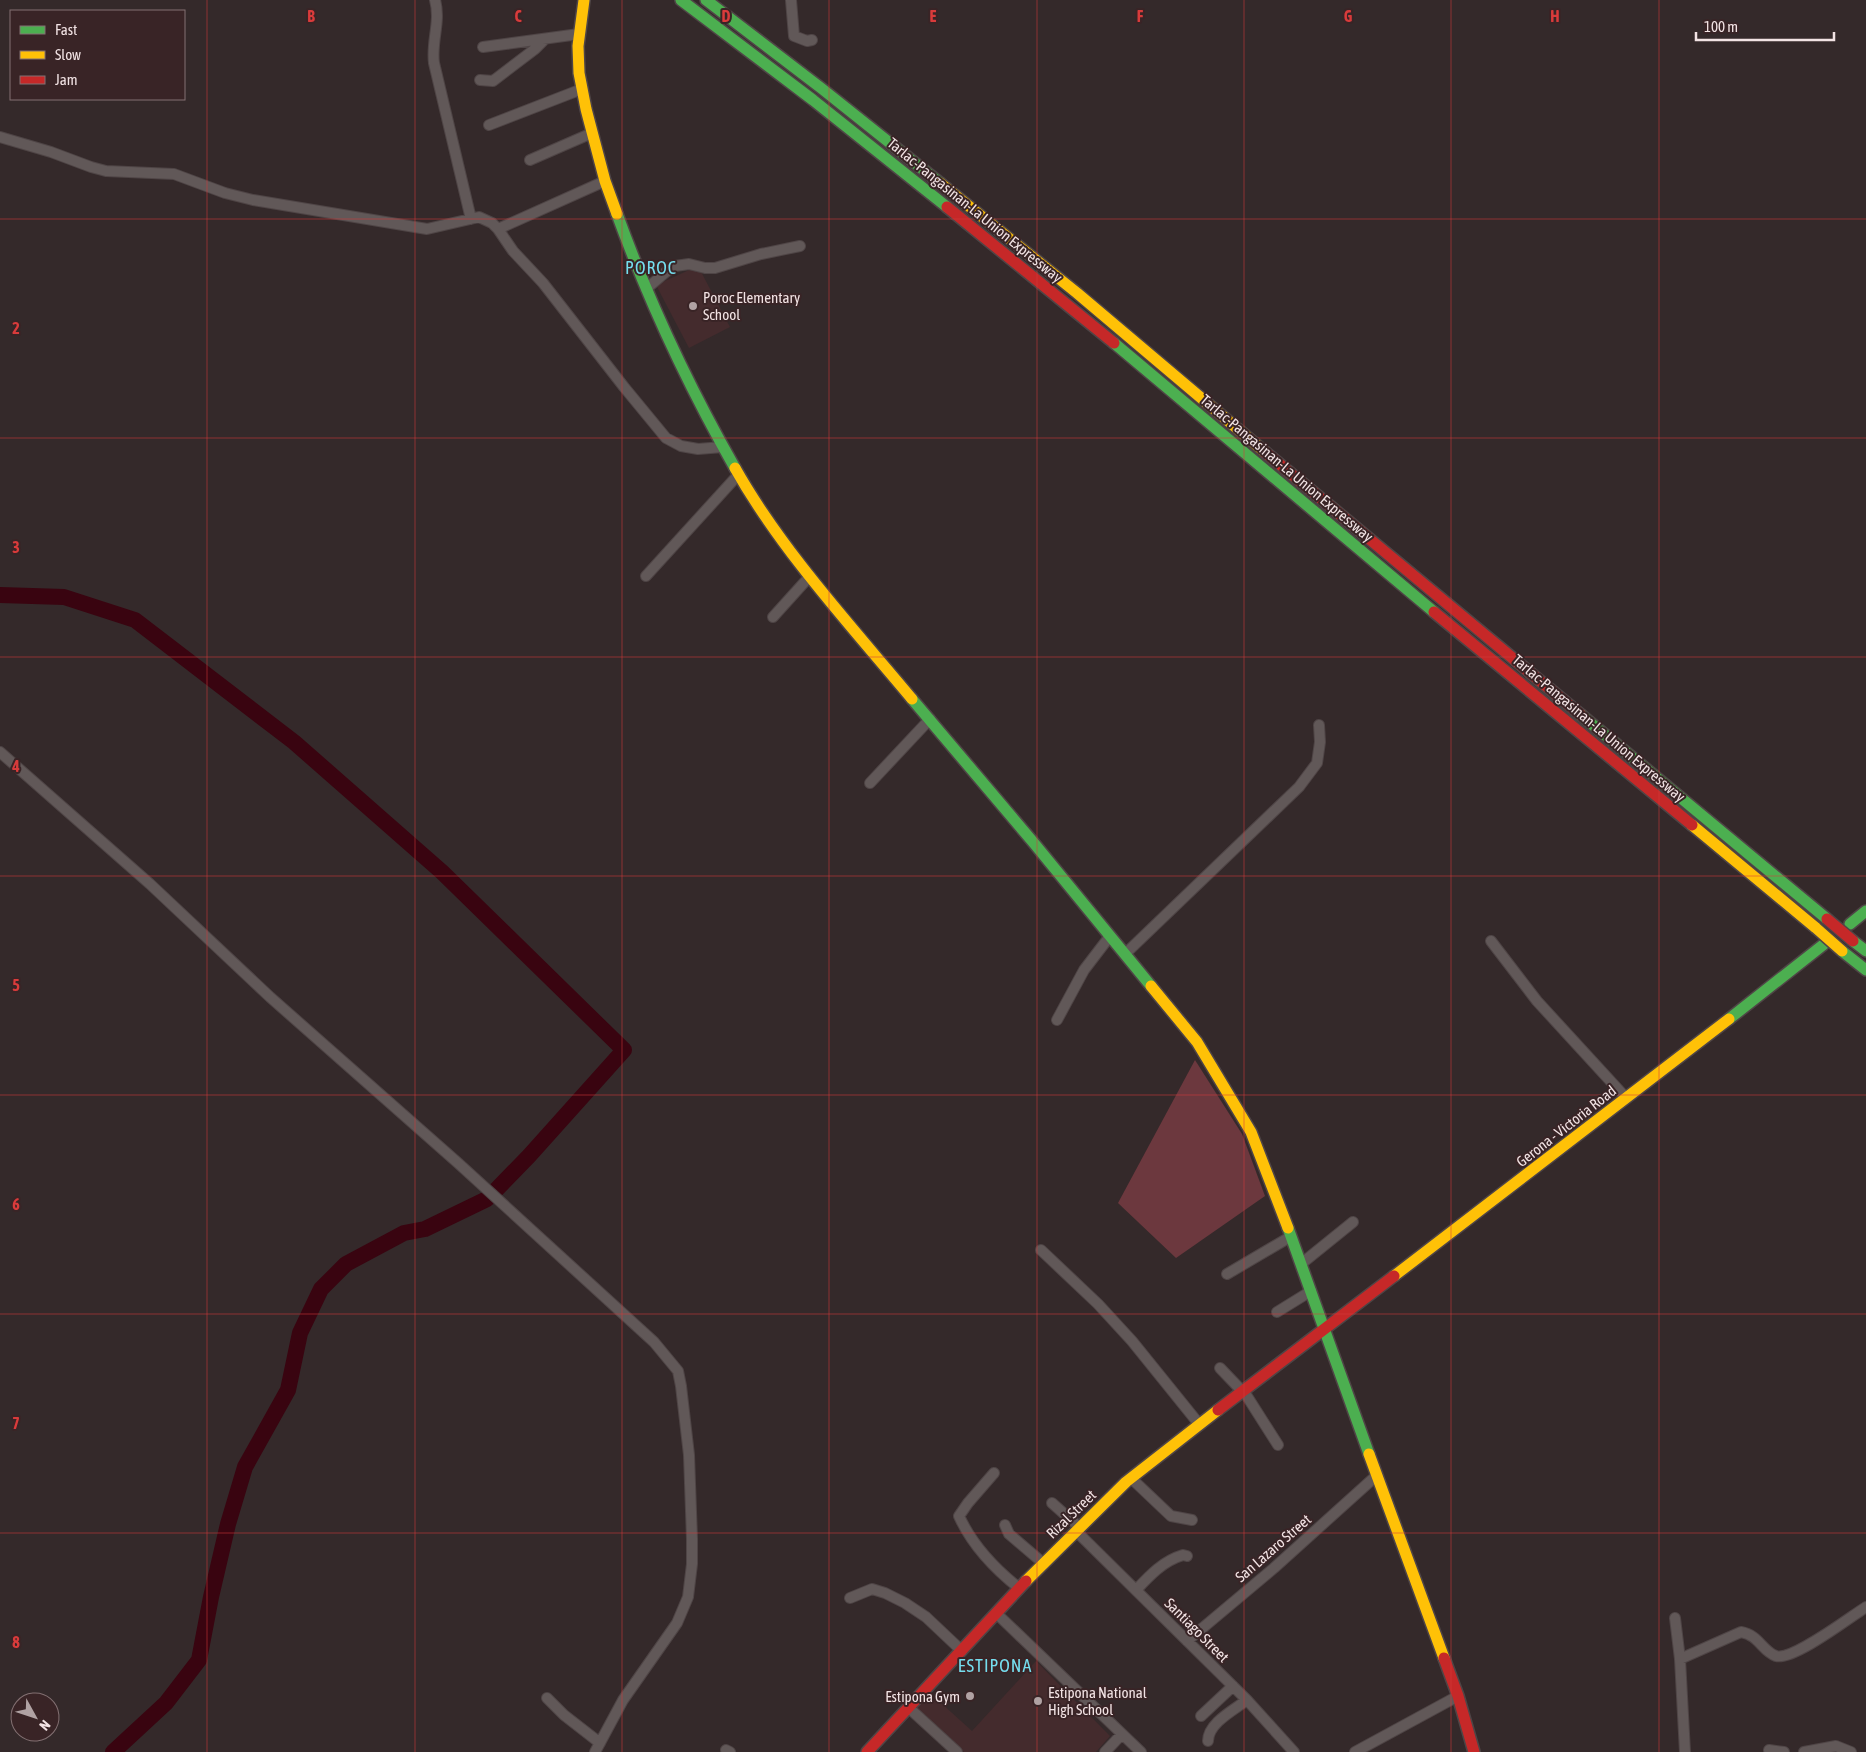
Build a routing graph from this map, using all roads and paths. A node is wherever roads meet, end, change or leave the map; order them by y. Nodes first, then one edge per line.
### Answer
1 (434, 0) edge
2 (584, 0) edge
3 (681, 0) edge
4 (706, 0) edge
5 (791, 0) edge
6 (579, 34) junction
7 (545, 38) junction
8 (812, 40) dead end
9 (483, 47) dead end
10 (480, 80) dead end
11 (582, 89) junction
12 (489, 125) dead end
13 (592, 133) junction
14 (0, 137) edge
15 (530, 160) dead end
16 (605, 181) junction
17 (471, 219) junction
18 (498, 229) junction
19 (800, 246) dead end
20 (646, 289) junction
21 (723, 447) junction
22 (738, 475) junction
23 (646, 576) dead end
24 (810, 576) junction
25 (773, 617) dead end
26 (930, 719) junction
27 (1320, 725) dead end
28 (0, 752) edge
29 (870, 783) dead end
30 (1866, 911) edge
31 (1850, 924) dead end
32 (1110, 936) junction
33 (1491, 941) dead end
34 (1823, 945) dead end
35 (1866, 951) edge
36 (1125, 954) junction
37 (1866, 970) edge
38 (1057, 1020) dead end
39 (1626, 1098) junction
40 (1353, 1222) dead end
41 (1290, 1237) junction
42 (1041, 1250) dead end
43 (1301, 1264) junction
44 (1227, 1274) dead end
45 (1311, 1291) junction
46 (1277, 1312) dead end
47 (1325, 1329) junction
48 (1220, 1368) dead end
49 (1242, 1391) junction
50 (1199, 1424) junction
51 (1278, 1445) dead end
52 (994, 1473) dead end
53 (1376, 1476) junction
54 (1131, 1478) junction
55 (1052, 1503) dead end
56 (1192, 1520) dead end
57 (1004, 1525) dead end
58 (1078, 1529) junction
59 (1187, 1556) dead end
60 (1043, 1563) junction
61 (1019, 1588) junction
62 (1136, 1590) junction
63 (850, 1598) dead end
64 (1866, 1607) edge
65 (996, 1613) junction
66 (1675, 1618) dead end
67 (1187, 1641) junction
68 (962, 1651) junction
69 (1680, 1659) junction
70 (1233, 1686) junction
71 (1458, 1696) junction
72 (547, 1698) dead end
73 (1247, 1700) junction
74 (910, 1708) junction
75 (1201, 1716) dead end
76 (1122, 1734) junction
77 (1208, 1741) dead end
78 (597, 1747) edge
79 (1766, 1751) edge
80 (867, 1752) edge
81 (957, 1752) edge
82 (1105, 1752) edge
83 (1141, 1752) edge
84 (1294, 1752) edge
85 (1355, 1752) edge
86 (1474, 1752) edge
87 (1685, 1752) edge
88 (1784, 1752) edge
89 (1804, 1752) edge
90 (1851, 1752) edge

1 - 17 street
2 - 6 main road
3 - 37 main road, Tarlac-Pangasinan-La Union Expressway, bridge
4 - 35 main road, Tarlac-Pangasinan-La Union Expressway, bridge
5 - 8 street
6 - 7 street
6 - 11 main road
7 - 9 street
7 - 10 street
11 - 12 street
11 - 13 main road
13 - 15 street
13 - 16 main road
14 - 17 street
16 - 18 street
16 - 20 main road
17 - 18 street
18 - 21 street
19 - 20 street
20 - 21 main road
21 - 22 main road
22 - 23 street
22 - 24 main road
24 - 25 street
24 - 26 main road
26 - 29 street
26 - 32 main road
27 - 36 street
28 - 78 street
30 - 31 main road
32 - 36 main road
32 - 38 street
33 - 39 street
34 - 39 main road, Gerona - Victoria Road
36 - 41 main road
39 - 47 main road, Gerona - Victoria Road
40 - 43 street
41 - 43 main road
41 - 44 street
42 - 50 street
43 - 45 main road
45 - 46 street
45 - 47 main road
47 - 49 main road, Rizal Street
47 - 53 main road
48 - 49 street
49 - 50 main road, Rizal Street
49 - 51 street
50 - 54 main road, Rizal Street
52 - 61 street
53 - 67 street, San Lazaro Street
53 - 71 main road
54 - 56 street
54 - 58 main road, Rizal Street
55 - 58 street, Santiago Street
57 - 60 street
58 - 60 main road, Rizal Street
58 - 62 street, Santiago Street
59 - 62 street
60 - 61 main road, Rizal Street
61 - 65 main road, Rizal Street
62 - 67 street, Santiago Street
63 - 68 street
64 - 69 street
65 - 68 main road, Rizal Street
65 - 76 street
66 - 69 street
67 - 70 street, Santiago Street
68 - 74 main road, Rizal Street
69 - 87 street
70 - 73 street, Santiago Street
70 - 75 street
71 - 85 street
71 - 86 main road
72 - 78 street
73 - 77 street
73 - 84 street, Santiago Street
74 - 80 main road, Rizal Street
74 - 81 street
76 - 82 street
76 - 83 street
79 - 88 street
89 - 90 street

